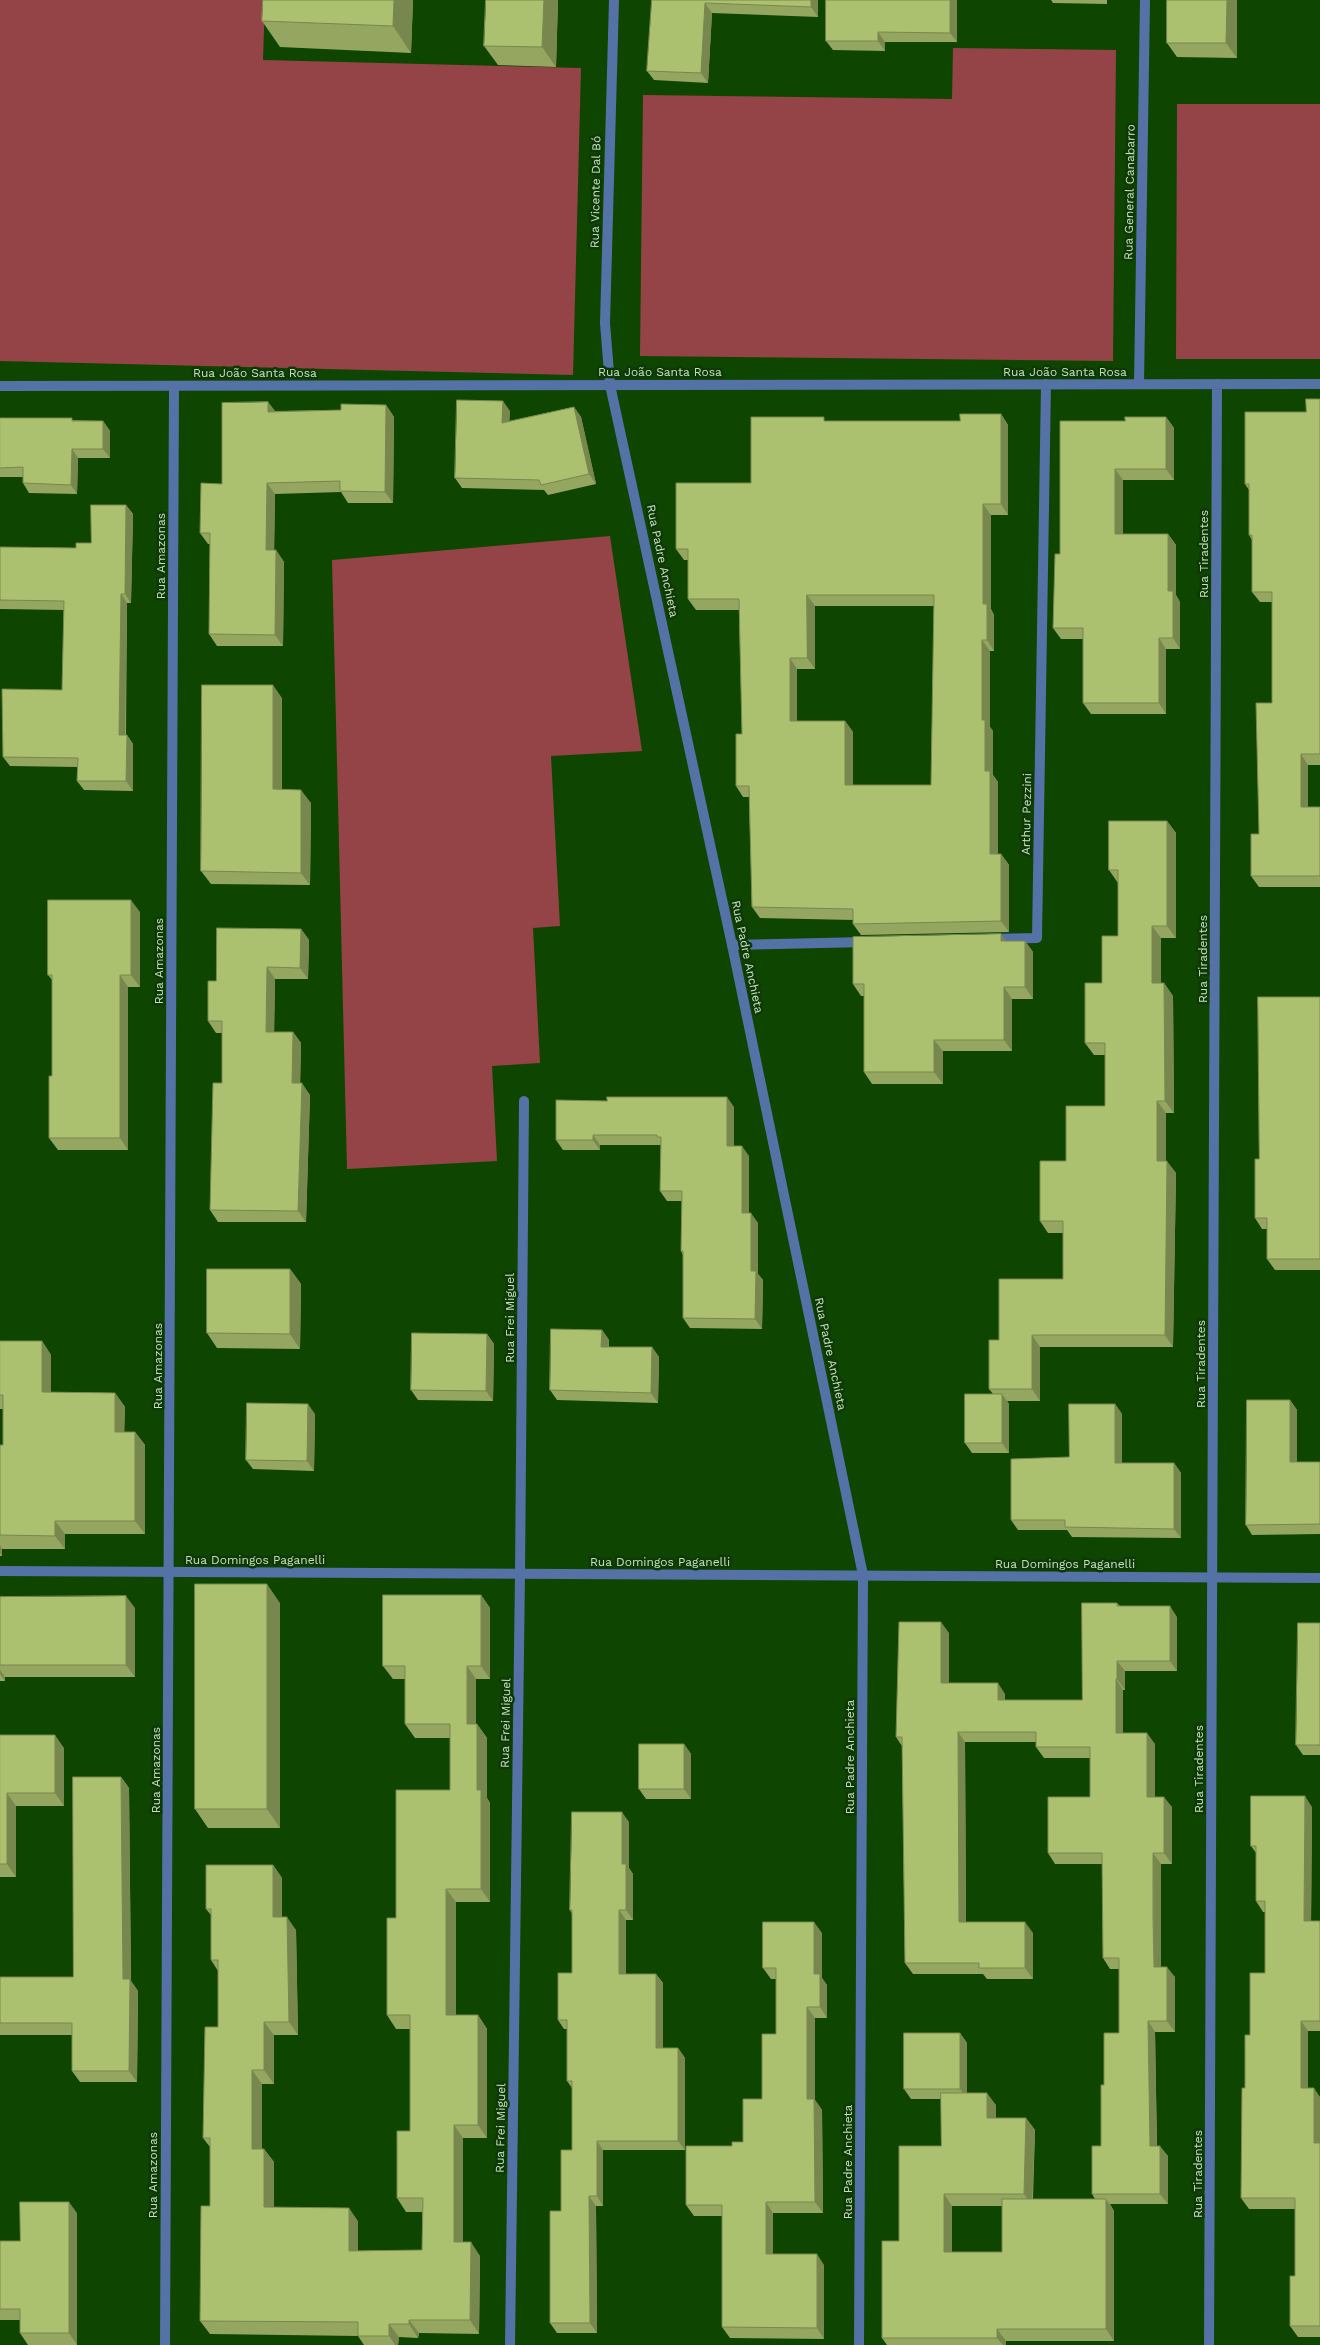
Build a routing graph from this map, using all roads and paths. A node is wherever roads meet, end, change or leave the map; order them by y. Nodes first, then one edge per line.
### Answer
1 (614, 0) edge
2 (1145, 0) edge
3 (1046, 384) junction
4 (1139, 384) junction
5 (1217, 384) junction
6 (1320, 384) edge
7 (610, 385) junction
8 (0, 386) edge
9 (174, 386) junction
10 (978, 939) edge
11 (880, 942) edge
12 (732, 945) junction
13 (524, 1101) dead end
14 (0, 1571) edge
15 (170, 1572) junction
16 (520, 1574) junction
17 (863, 1575) junction
18 (1213, 1578) junction
19 (1320, 1578) edge
20 (165, 2345) edge
21 (510, 2345) edge
22 (859, 2345) edge
23 (1209, 2345) edge

1 - 7 street, Rua Vicente Dal Bó
2 - 4 street, Rua General Canabarro
3 - 4 street, Rua João Santa Rosa
3 - 7 street, Rua João Santa Rosa
3 - 10 street, Arthur Pezzini
4 - 5 street, Rua João Santa Rosa
5 - 6 street, Rua João Santa Rosa
5 - 18 street, Rua Tiradentes
7 - 9 street, Rua João Santa Rosa
7 - 12 street, Rua Padre Anchieta
8 - 9 street, Rua João Santa Rosa
9 - 15 street, Rua Amazonas
11 - 12 street
12 - 17 street, Rua Padre Anchieta
13 - 16 street, Rua Frei Miguel
14 - 15 street, Rua Domingos Paganelli
15 - 16 street, Rua Domingos Paganelli
15 - 20 street, Rua Amazonas
16 - 17 street, Rua Domingos Paganelli
16 - 21 street, Rua Frei Miguel
17 - 18 street, Rua Domingos Paganelli
17 - 22 street, Rua Padre Anchieta
18 - 19 street, Rua Domingos Paganelli
18 - 23 street, Rua Tiradentes

